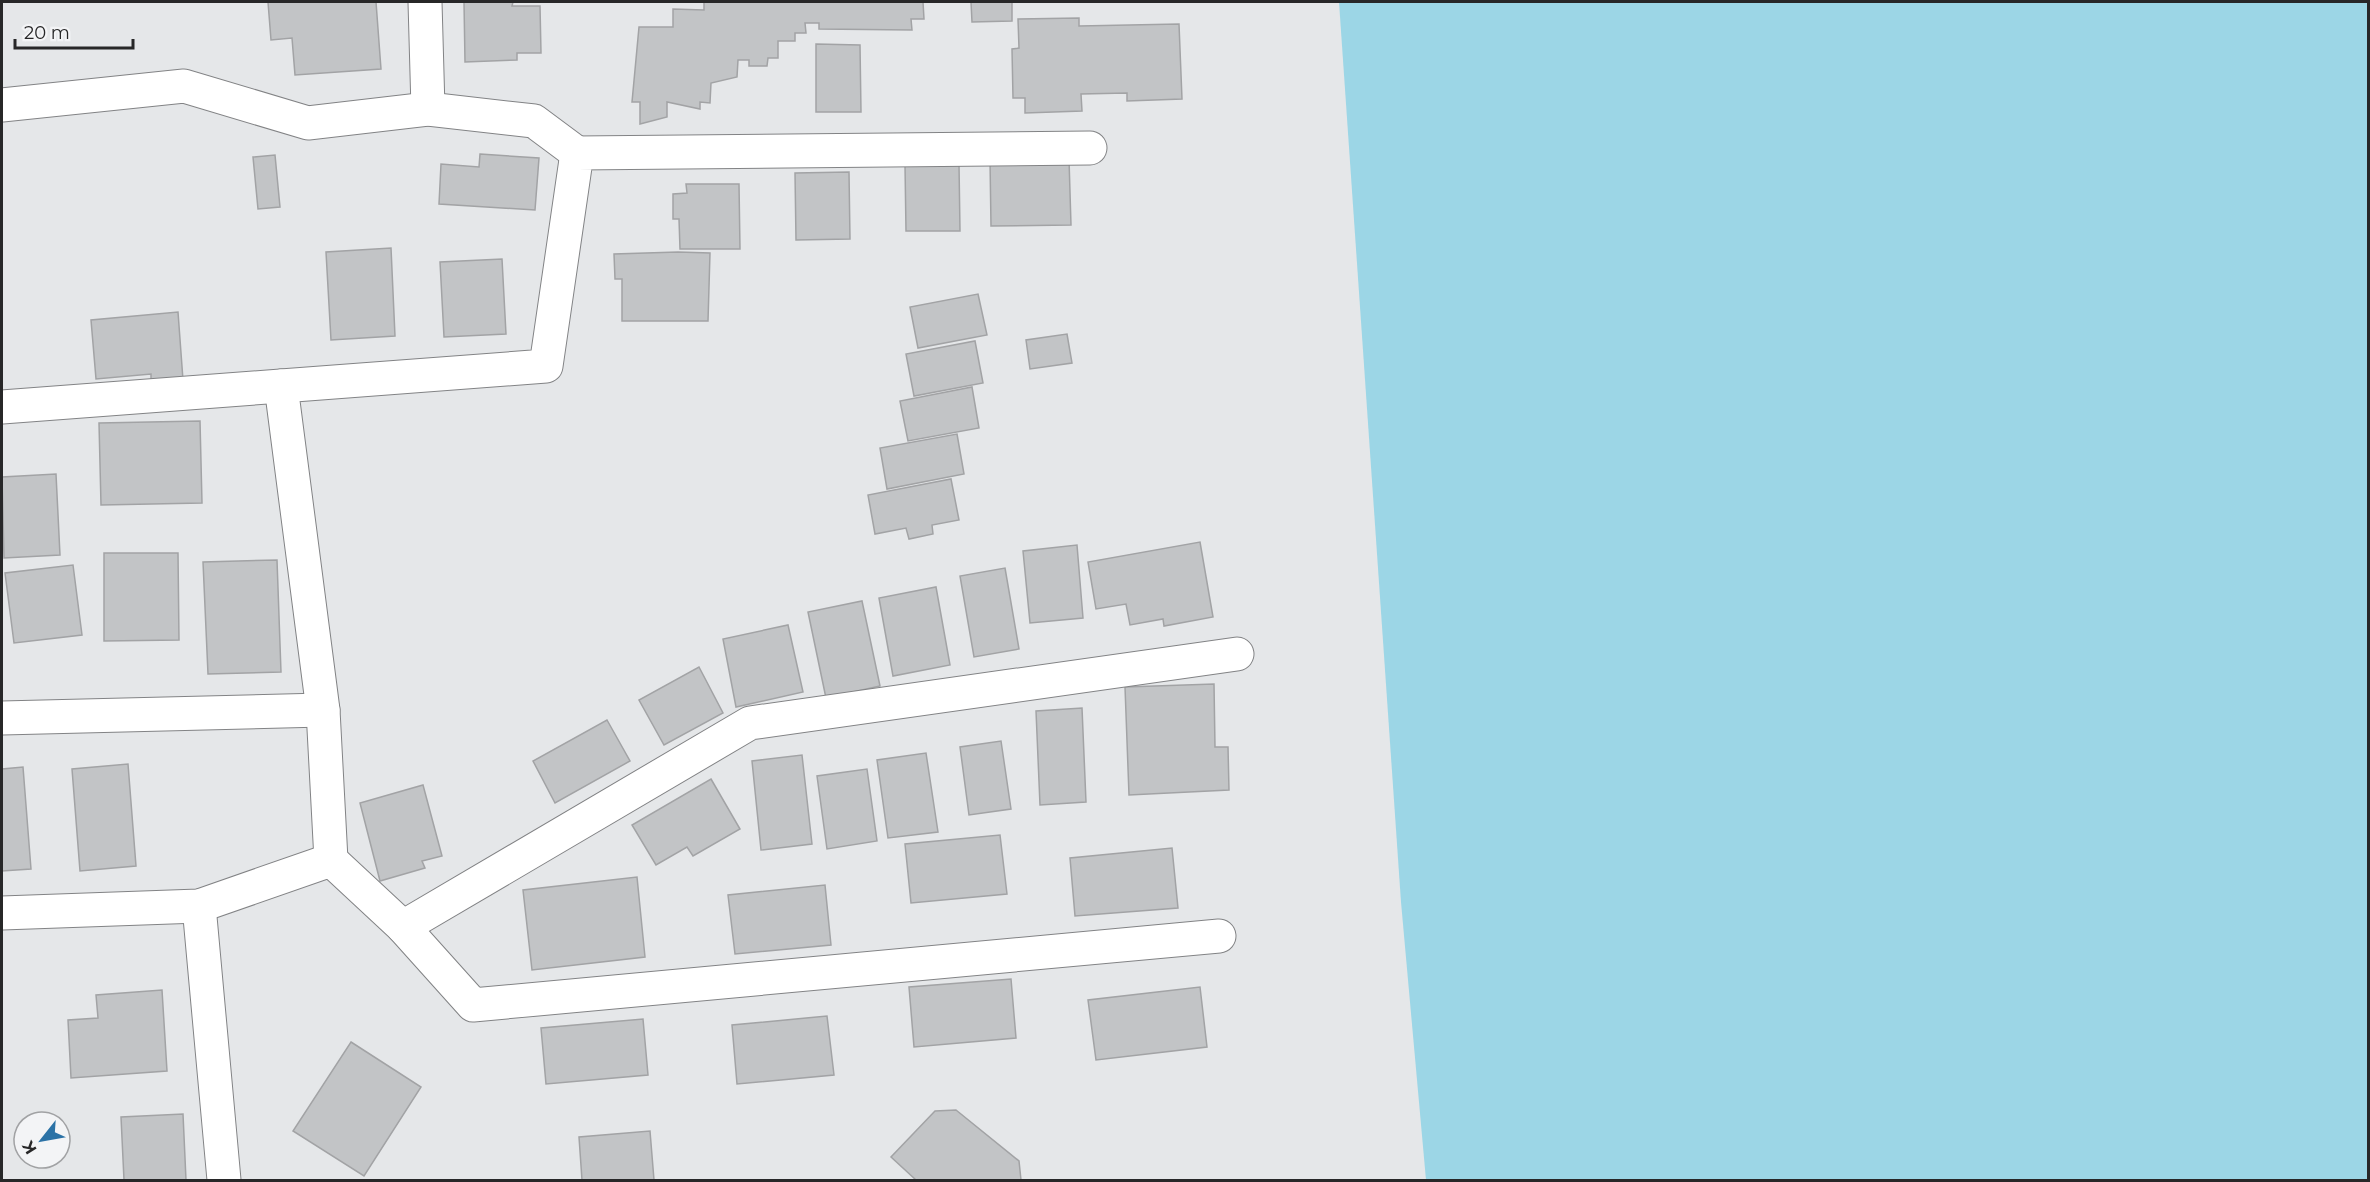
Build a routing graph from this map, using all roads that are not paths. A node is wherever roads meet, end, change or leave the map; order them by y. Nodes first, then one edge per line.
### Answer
1 (425, 2) edge
2 (2, 105) edge
3 (428, 109) junction
4 (1090, 148) dead end
5 (577, 153) junction
6 (280, 386) junction
7 (2, 407) edge
8 (1237, 654) dead end
9 (323, 710) junction
10 (2, 718) edge
11 (332, 860) junction
12 (199, 906) junction
13 (2, 913) edge
14 (403, 927) junction
15 (1219, 936) dead end
16 (224, 1180) edge

1 - 3 street
2 - 3 street
3 - 5 street
4 - 5 street
5 - 6 street
6 - 7 street
6 - 9 street
8 - 14 street
9 - 10 street
9 - 11 street
11 - 12 street
11 - 14 street
12 - 13 street
12 - 16 street
14 - 15 street

